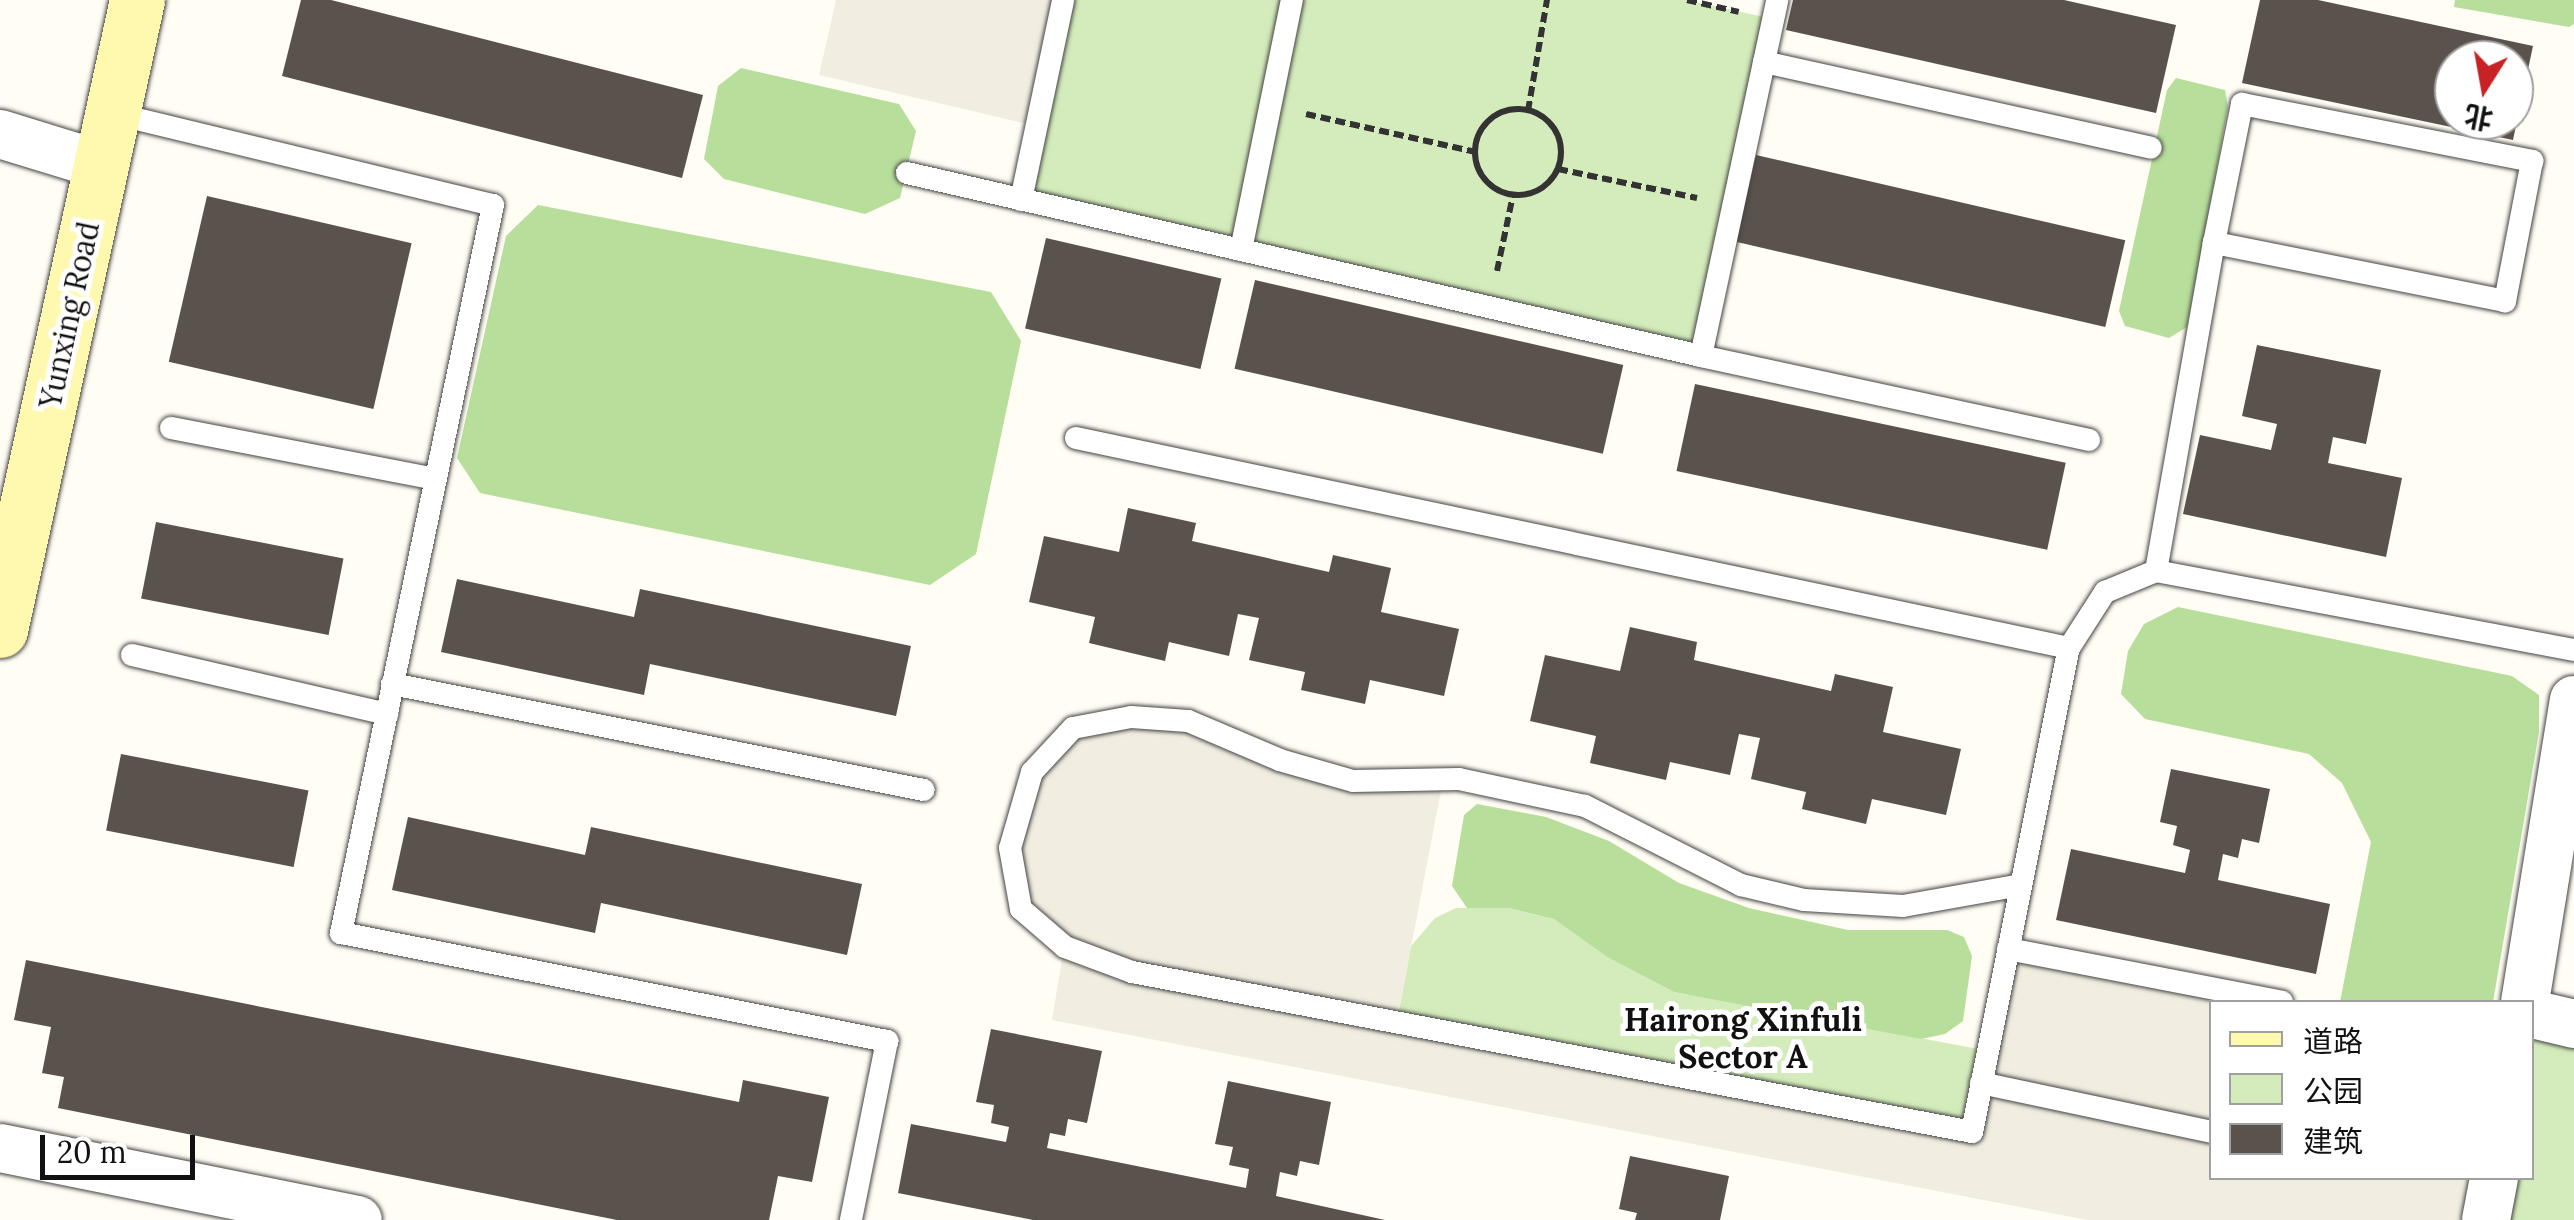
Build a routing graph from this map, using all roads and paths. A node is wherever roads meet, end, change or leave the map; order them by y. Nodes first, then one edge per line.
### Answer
1 (137, 0) edge
2 (1063, 0) edge
3 (1292, 0) edge
4 (1548, 0) edge
5 (1687, 0) edge
6 (1775, 10) edge
7 (1764, 62) junction
8 (1270, 106) junction
9 (1528, 112) junction
10 (112, 113) junction
11 (0, 134) edge
12 (2151, 148) dead end
13 (1476, 152) junction
14 (101, 165) junction
15 (1558, 169) junction
16 (908, 174) dead end
17 (1513, 196) junction
18 (1020, 200) junction
19 (1733, 206) junction
20 (2214, 243) junction
21 (1241, 250) junction
22 (1490, 307) junction
23 (1701, 356) junction
24 (172, 428) dead end
25 (1076, 438) dead end
26 (2089, 440) dead end
27 (435, 480) junction
28 (2156, 571) junction
29 (0, 630) edge
30 (2069, 648) junction
31 (2574, 650) edge
32 (132, 655) dead end
33 (392, 684) junction
34 (2574, 700) edge
35 (386, 714) junction
36 (924, 790) dead end
37 (2021, 885) junction
38 (2008, 948) junction
39 (2272, 1000) edge
40 (2525, 1000) edge
41 (2534, 1014) edge
42 (2574, 1024) edge
43 (1981, 1083) junction
44 (2209, 1131) edge
45 (0, 1148) edge
46 (2494, 1180) edge
47 (358, 1220) edge
48 (851, 1220) edge
49 (2486, 1220) edge

1 - 10 main road, Yunxing Road
2 - 18 lane
3 - 8 lane
4 - 9 path
5 - 6 path
6 - 7 lane
7 - 12 lane
7 - 19 lane
8 - 13 path
8 - 21 lane
9 - 13 path
9 - 15 path
10 - 14 main road, Yunxing Road
10 - 27 lane
11 - 14 street
13 - 17 path
14 - 29 main road, Yunxing Road
15 - 17 path
15 - 19 path
16 - 18 lane
17 - 22 path
18 - 21 lane
19 - 23 lane
20 - 20 lane
20 - 28 lane
21 - 22 lane
22 - 23 lane
23 - 26 lane
24 - 27 lane
25 - 30 lane
27 - 33 lane
28 - 30 lane
28 - 31 lane
30 - 37 lane
32 - 35 lane
33 - 35 lane
33 - 36 lane
34 - 40 street
35 - 48 lane
37 - 38 lane
37 - 43 lane
38 - 39 lane
38 - 43 lane
41 - 42 street
43 - 44 lane
45 - 47 street
46 - 49 street

